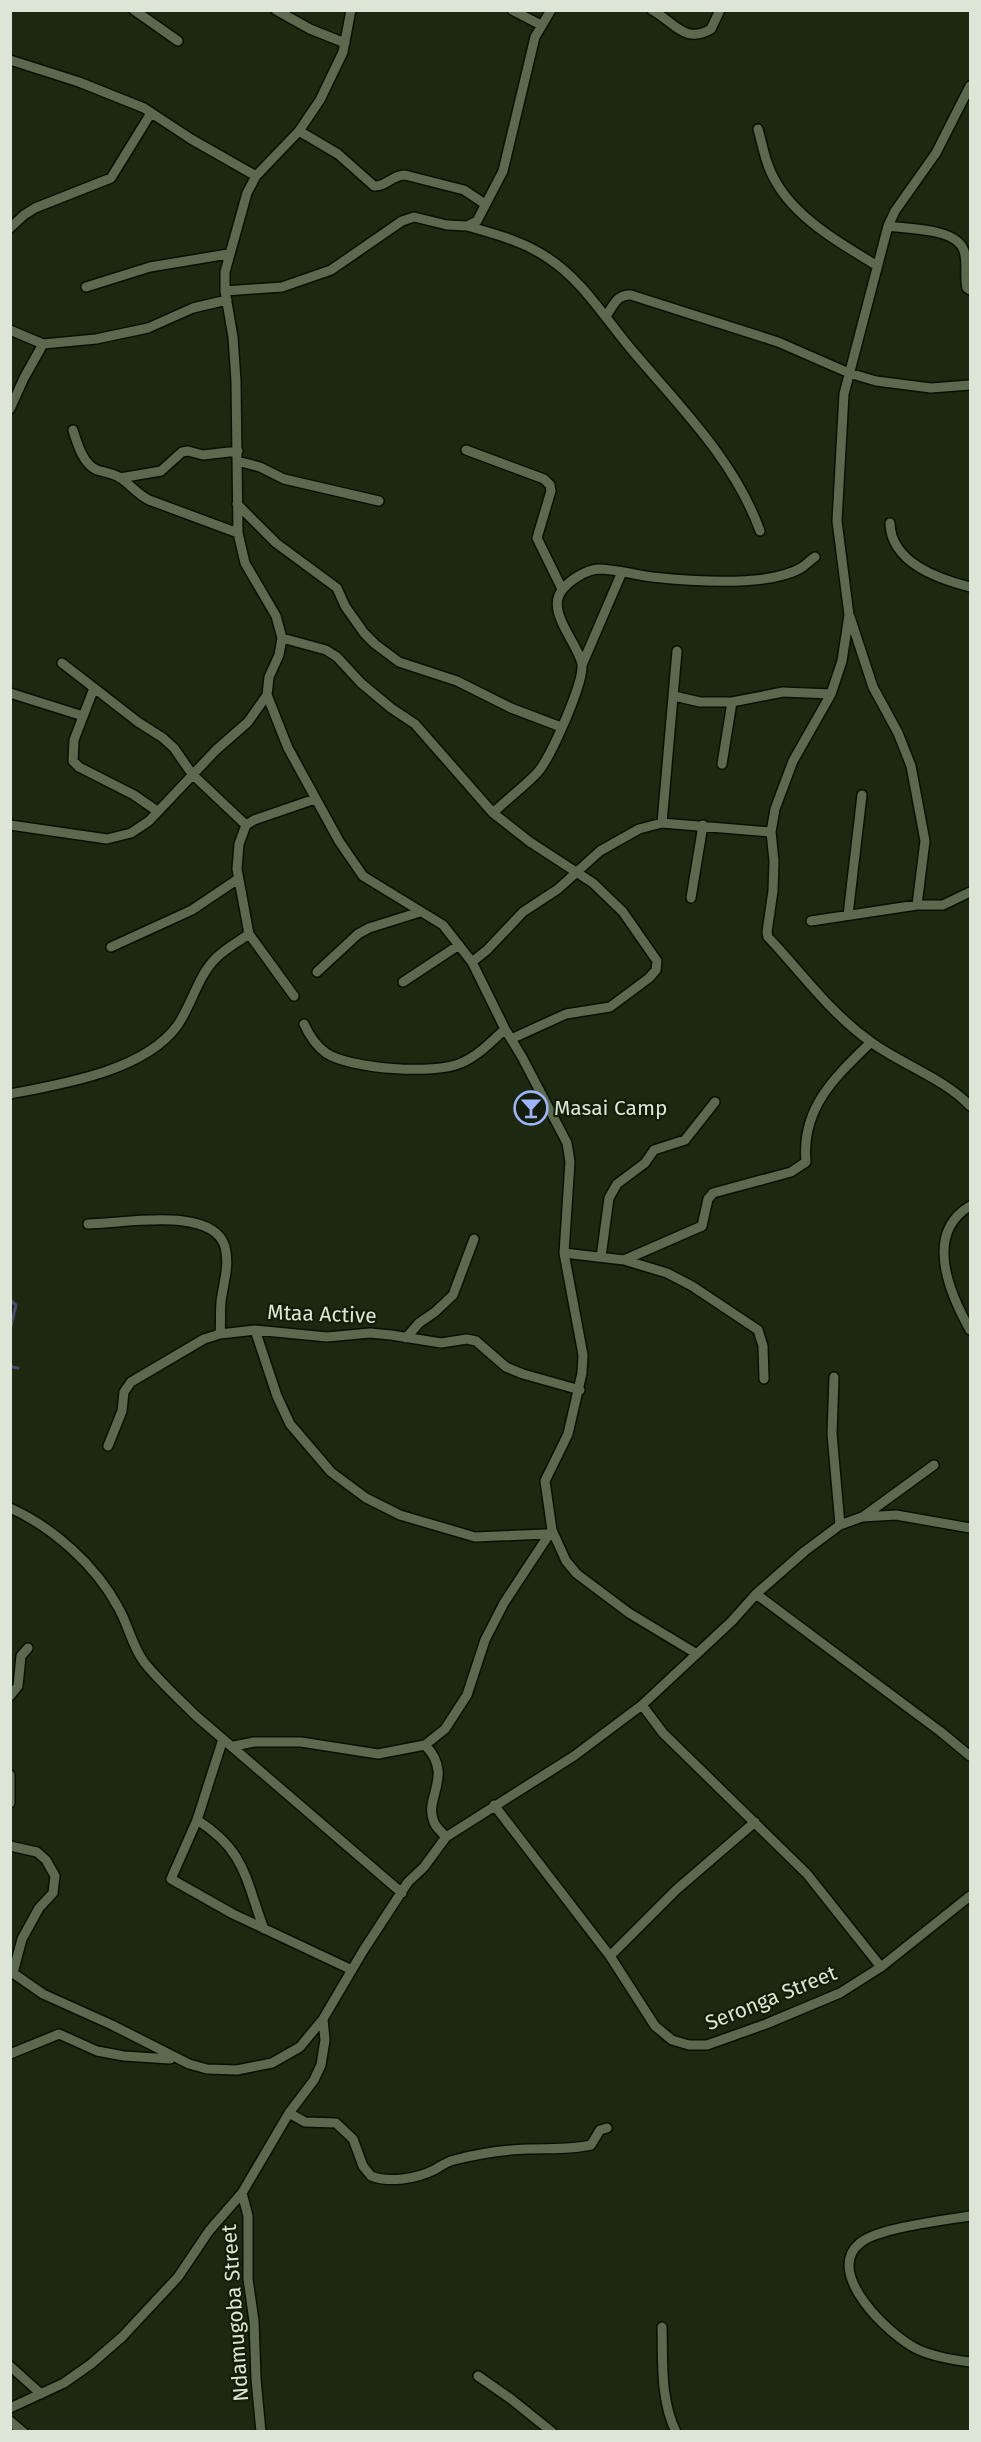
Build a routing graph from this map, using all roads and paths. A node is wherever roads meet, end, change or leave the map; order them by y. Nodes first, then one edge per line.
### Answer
1 (134, 10) edge
2 (276, 10) edge
3 (351, 10) edge
4 (512, 10) edge
5 (551, 10) edge
6 (652, 10) edge
7 (720, 10) edge
8 (542, 25) junction
9 (178, 40) dead end
10 (345, 43) junction
11 (10, 60) edge
12 (970, 86) edge
13 (966, 105) edge
14 (151, 113) junction
15 (758, 129) dead end
16 (299, 131) junction
17 (256, 176) junction
18 (485, 204) junction
19 (467, 226) junction
20 (888, 226) junction
21 (10, 228) edge
22 (228, 254) junction
23 (876, 265) junction
24 (86, 287) dead end
25 (970, 290) edge
26 (226, 295) junction
27 (606, 316) junction
28 (10, 330) edge
29 (43, 344) junction
30 (849, 373) junction
31 (970, 385) edge
32 (10, 409) edge
33 (74, 430) dead end
34 (466, 450) dead end
35 (237, 456) junction
36 (120, 478) junction
37 (379, 501) dead end
38 (237, 504) junction
39 (890, 524) dead end
40 (760, 531) dead end
41 (238, 533) junction
42 (815, 556) dead end
43 (622, 572) junction
44 (970, 587) edge
45 (562, 589) junction
46 (849, 615) junction
47 (282, 638) junction
48 (677, 651) dead end
49 (62, 663) dead end
50 (582, 664) junction
51 (94, 688) junction
52 (10, 693) edge
53 (831, 694) junction
54 (267, 695) junction
55 (674, 696) junction
56 (732, 702) junction
57 (83, 716) junction
58 (561, 726) junction
59 (722, 764) dead end
60 (192, 774) junction
61 (862, 795) dead end
62 (315, 799) junction
63 (157, 811) junction
64 (493, 813) junction
65 (662, 823) junction
66 (10, 825) edge
67 (246, 825) junction
68 (702, 825) junction
69 (771, 832) junction
70 (576, 872) junction
71 (238, 879) junction
72 (970, 892) edge
73 (691, 898) dead end
74 (917, 905) junction
75 (420, 912) junction
76 (848, 915) junction
77 (811, 921) dead end
78 (249, 934) junction
79 (459, 945) junction
80 (111, 947) dead end
81 (472, 962) junction
82 (317, 972) dead end
83 (403, 982) dead end
84 (294, 996) dead end
85 (304, 1024) dead end
86 (505, 1029) junction
87 (511, 1039) junction
88 (871, 1042) junction
89 (10, 1094) edge
90 (715, 1102) dead end
91 (970, 1106) edge
92 (970, 1206) edge
93 (88, 1224) dead end
94 (474, 1239) dead end
95 (564, 1253) junction
96 (601, 1257) junction
97 (624, 1260) junction
98 (255, 1330) junction
99 (970, 1330) edge
100 (220, 1334) junction
101 (406, 1338) junction
102 (834, 1377) dead end
103 (764, 1379) dead end
104 (579, 1390) junction
105 (108, 1446) dead end
106 (934, 1465) dead end
107 (10, 1508) edge
108 (862, 1517) junction
109 (840, 1525) junction
110 (970, 1528) edge
111 (549, 1532) junction
112 (756, 1594) junction
113 (28, 1648) dead end
114 (698, 1654) junction
115 (10, 1696) edge
116 (642, 1705) junction
117 (223, 1739) junction
118 (426, 1744) junction
119 (234, 1746) junction
120 (970, 1756) edge
121 (10, 1775) edge
122 (10, 1803) edge
123 (494, 1805) junction
124 (196, 1820) junction
125 (755, 1822) junction
126 (446, 1837) junction
127 (10, 1846) edge
128 (402, 1893) junction
129 (970, 1896) edge
130 (264, 1929) junction
131 (609, 1956) junction
132 (882, 1967) junction
133 (352, 1970) junction
134 (12, 1972) edge
135 (323, 2019) junction
136 (10, 2054) edge
137 (176, 2059) junction
138 (289, 2114) junction
139 (607, 2128) dead end
140 (242, 2193) junction
141 (970, 2216) edge
142 (662, 2327) dead end
143 (970, 2362) edge
144 (10, 2366) edge
145 (478, 2376) dead end
146 (41, 2394) junction
147 (10, 2408) edge
148 (10, 2421) edge
149 (548, 2431) edge
150 (23, 2432) edge
151 (261, 2432) edge
152 (676, 2432) edge

1 - 9 street
2 - 10 street
3 - 10 street
4 - 8 street
5 - 8 street
6 - 7 street
8 - 18 street
10 - 16 street
11 - 14 street
12 - 13 street
13 - 20 street
14 - 17 street
14 - 21 street
15 - 23 street
16 - 17 street
16 - 18 street
17 - 22 street
18 - 19 street
19 - 26 street
19 - 27 street
20 - 23 street
20 - 25 street
22 - 24 street
22 - 26 street
23 - 30 street
26 - 29 street
26 - 35 street
27 - 30 street
27 - 40 street
28 - 29 street
29 - 32 street
30 - 31 street
30 - 46 street
33 - 36 street
34 - 45 street
35 - 36 street
35 - 37 street
35 - 38 street
36 - 41 street
38 - 41 street
38 - 58 street
39 - 44 street
41 - 47 street
42 - 43 street
43 - 45 street
43 - 50 street
45 - 50 street
46 - 53 street
46 - 74 street
47 - 54 street
47 - 64 street
48 - 55 street
49 - 51 street
50 - 58 street
51 - 57 street
51 - 60 street
52 - 57 street
53 - 56 street
53 - 69 street
54 - 60 street
54 - 62 street
55 - 56 street
55 - 65 street
56 - 59 street
57 - 63 street
58 - 64 street
60 - 63 street
60 - 67 street
61 - 76 street
62 - 67 street
62 - 75 street
63 - 66 street
64 - 70 street
65 - 68 street
65 - 70 street
67 - 71 street
68 - 69 street
68 - 73 street
69 - 88 street
70 - 81 street
70 - 87 street
71 - 78 street
71 - 80 street
72 - 74 street
74 - 76 street
75 - 79 street
75 - 82 street
76 - 77 street
78 - 84 street
78 - 89 street
79 - 81 street
79 - 83 street
81 - 86 street
85 - 86 street
86 - 87 street
87 - 95 street
88 - 91 street
88 - 97 street
90 - 96 street
92 - 99 street
93 - 100 street
94 - 101 street
95 - 96 street
95 - 104 street
96 - 97 street
97 - 103 street
98 - 100 street, Mtaa Active
98 - 101 street, Mtaa Active
98 - 111 street
100 - 105 street, Mtaa Active
101 - 104 street, Mtaa Active
102 - 109 street
104 - 111 street
106 - 108 street
107 - 117 street
108 - 109 street
108 - 110 street
109 - 112 street
111 - 114 street
111 - 118 street
112 - 114 street
112 - 120 street
113 - 115 street
114 - 116 street
116 - 123 street
116 - 125 street
117 - 119 street
117 - 124 street
118 - 119 street
118 - 126 street
119 - 128 street
121 - 122 street
123 - 126 street
123 - 131 street, Seronga Street
124 - 130 street
124 - 130 street
125 - 131 street
125 - 132 street
126 - 128 street
127 - 134 street
128 - 133 street
129 - 132 street, Seronga Street
130 - 133 street
131 - 132 street, Seronga Street
133 - 135 street
134 - 137 street
135 - 137 street
135 - 138 street
136 - 137 street
138 - 139 street
138 - 140 street
140 - 146 street
140 - 151 street, Ndamugoba Street
141 - 143 street
142 - 152 street
144 - 146 street
145 - 149 street
146 - 147 street
148 - 150 street

